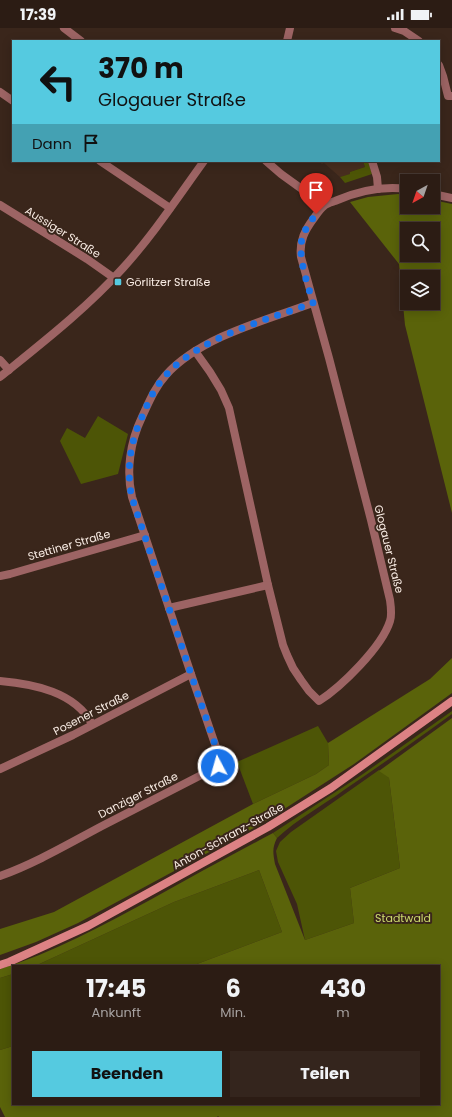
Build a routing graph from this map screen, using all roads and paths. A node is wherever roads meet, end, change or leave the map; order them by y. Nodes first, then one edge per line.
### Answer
1 (64, 28) edge
2 (290, 28) edge
3 (395, 28) edge
4 (79, 40) edge
5 (287, 40) edge
6 (418, 40) edge
7 (440, 68) edge
8 (0, 92) edge
9 (452, 96) edge
10 (12, 100) edge
11 (101, 162) edge
12 (203, 162) edge
13 (267, 162) edge
14 (372, 162) edge
15 (378, 189) junction
16 (400, 189) edge
17 (440, 195) edge
18 (452, 198) edge
19 (0, 205) edge
20 (324, 205) junction
21 (170, 208) junction
22 (114, 278) junction
23 (313, 303) junction
24 (195, 351) junction
25 (0, 360) edge
26 (9, 370) junction
27 (0, 377) edge
28 (145, 535) junction
29 (0, 576) edge
30 (268, 585) junction
31 (169, 608) junction
32 (191, 674) junction
33 (0, 681) edge
34 (452, 701) edge
35 (92, 724) junction
36 (0, 769) edge
37 (0, 876) edge
38 (0, 965) edge

1 - 4 street
2 - 5 street
3 - 6 street
7 - 9 street
8 - 10 street
11 - 21 street
12 - 21 street
13 - 20 street
14 - 15 street
15 - 16 street
15 - 20 street
17 - 18 street
19 - 22 street, Aussiger Straße
20 - 23 street, Glogauer Straße
21 - 22 street
22 - 26 street
23 - 24 street, Danziger Straße
23 - 30 street, Glogauer Straße
24 - 28 street, Danziger Straße
24 - 30 street, Glogauer Straße
25 - 26 street
26 - 27 street
28 - 29 street, Stettiner Straße
28 - 31 street, Danziger Straße
30 - 31 street
31 - 32 street, Danziger Straße
32 - 35 street, Posener Straße
32 - 37 street, Danziger Straße
33 - 35 street
34 - 38 main road, Anton-Schranz-Straße
35 - 36 street, Posener Straße

